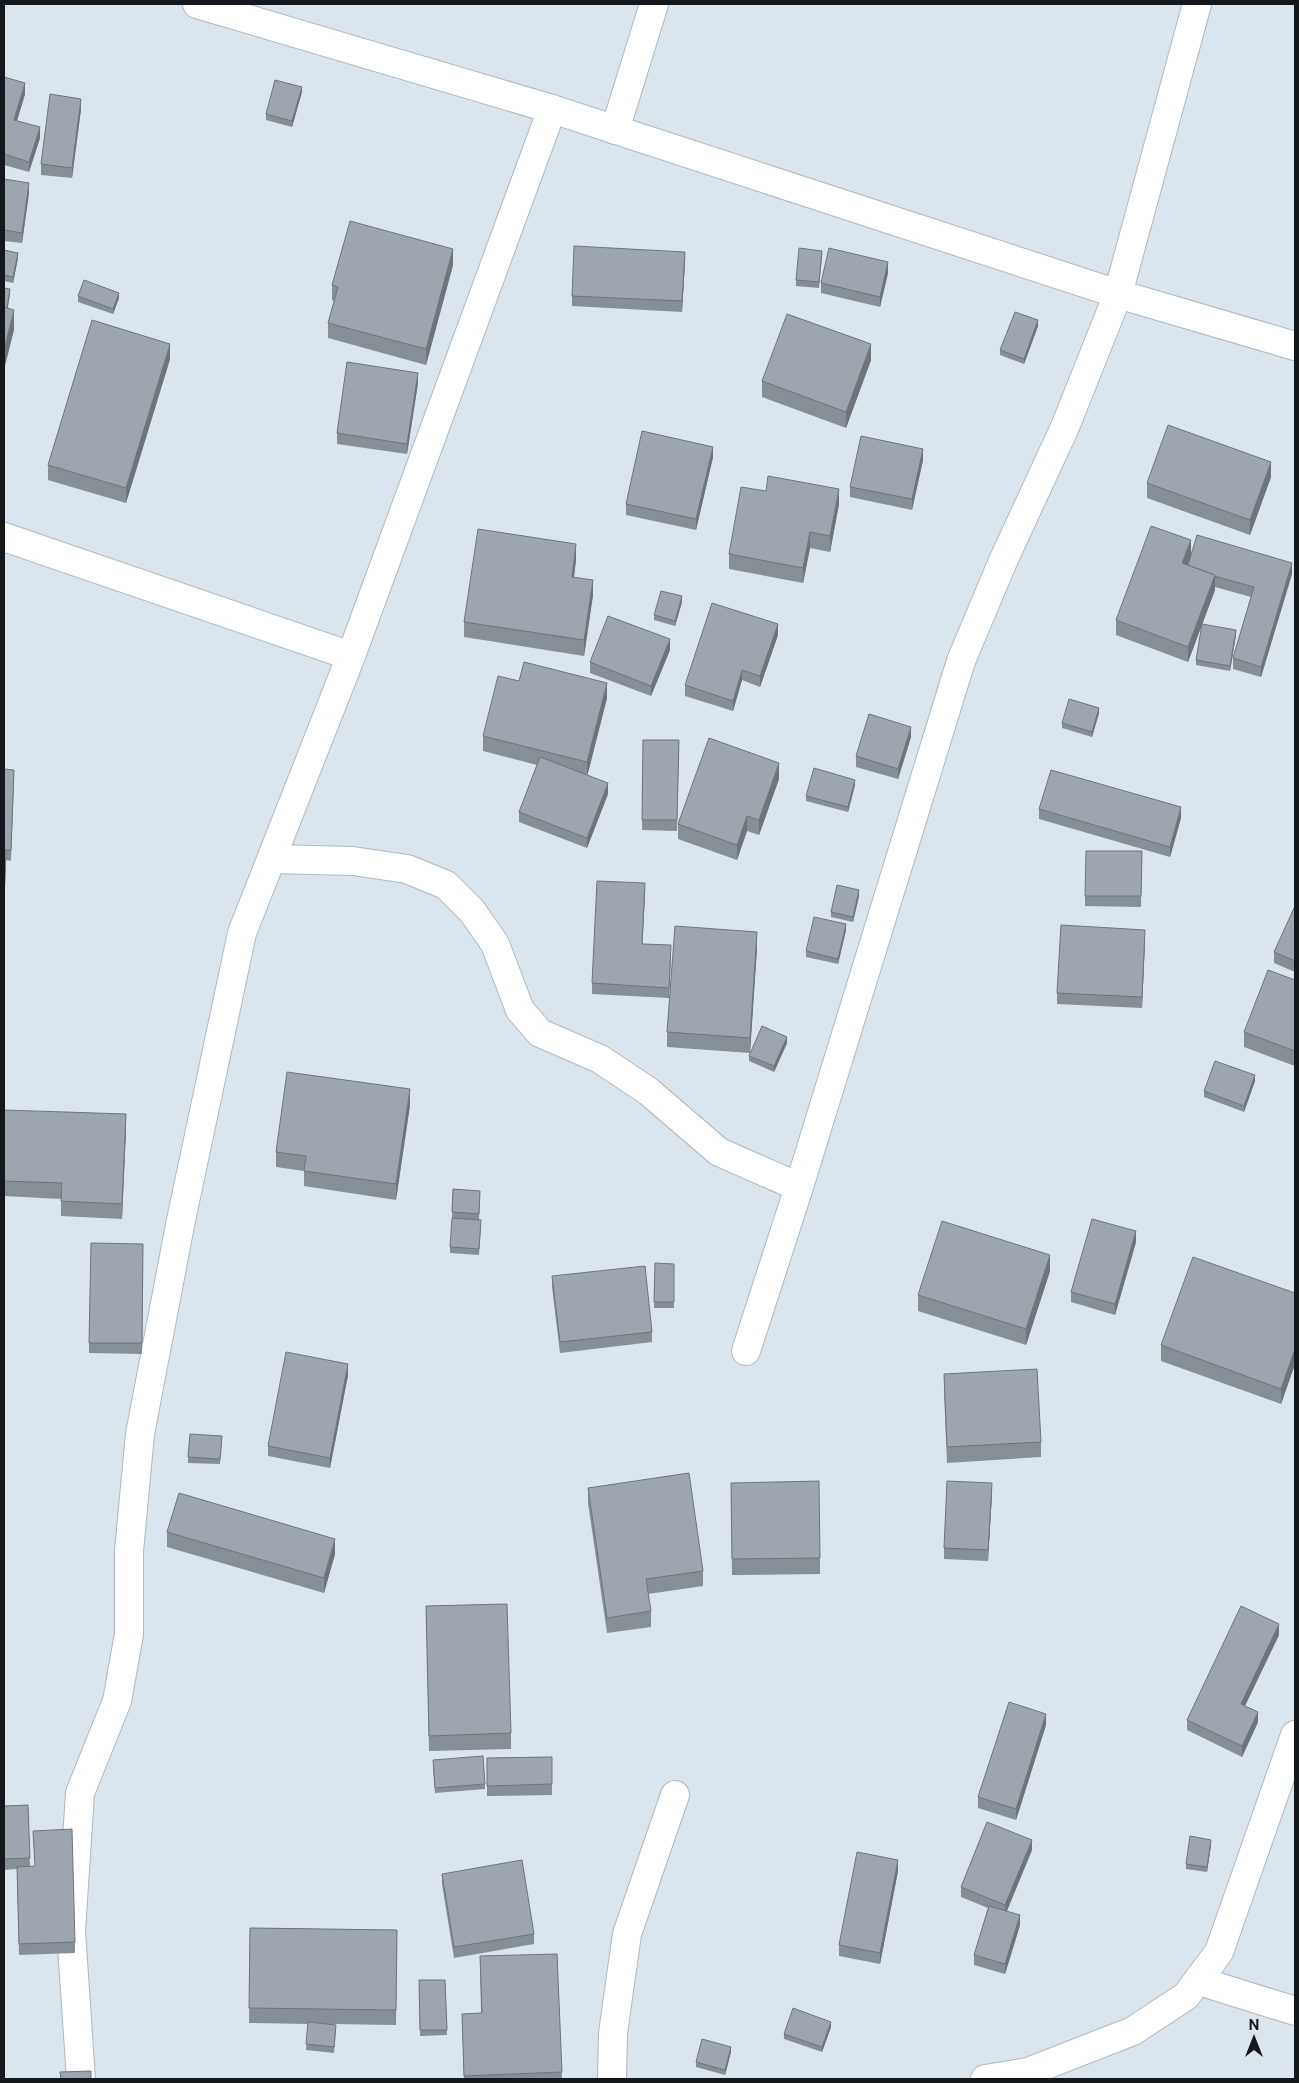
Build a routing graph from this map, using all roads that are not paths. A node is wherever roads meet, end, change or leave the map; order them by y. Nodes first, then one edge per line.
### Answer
1 (197, 4) edge
2 (654, 4) edge
3 (1196, 4) edge
4 (552, 109) junction
5 (615, 130) junction
6 (1118, 294) junction
7 (1295, 346) edge
8 (4, 537) edge
9 (351, 656) junction
10 (273, 859) junction
11 (799, 1188) junction
12 (746, 1351) dead end
13 (1295, 1735) edge
14 (676, 1795) dead end
15 (1199, 1981) junction
16 (1295, 2011) edge
17 (1073, 2055) junction
18 (81, 2079) edge
19 (612, 2079) edge
20 (985, 2079) edge
21 (1057, 2079) edge

1 - 4 street
2 - 5 street
3 - 6 street
4 - 5 street
4 - 9 street
5 - 6 street
6 - 7 street
6 - 11 street
8 - 9 street
9 - 10 street
10 - 11 street
10 - 18 street
11 - 12 street
13 - 15 street
14 - 19 street
15 - 16 street
15 - 17 street
17 - 20 street
17 - 21 street

